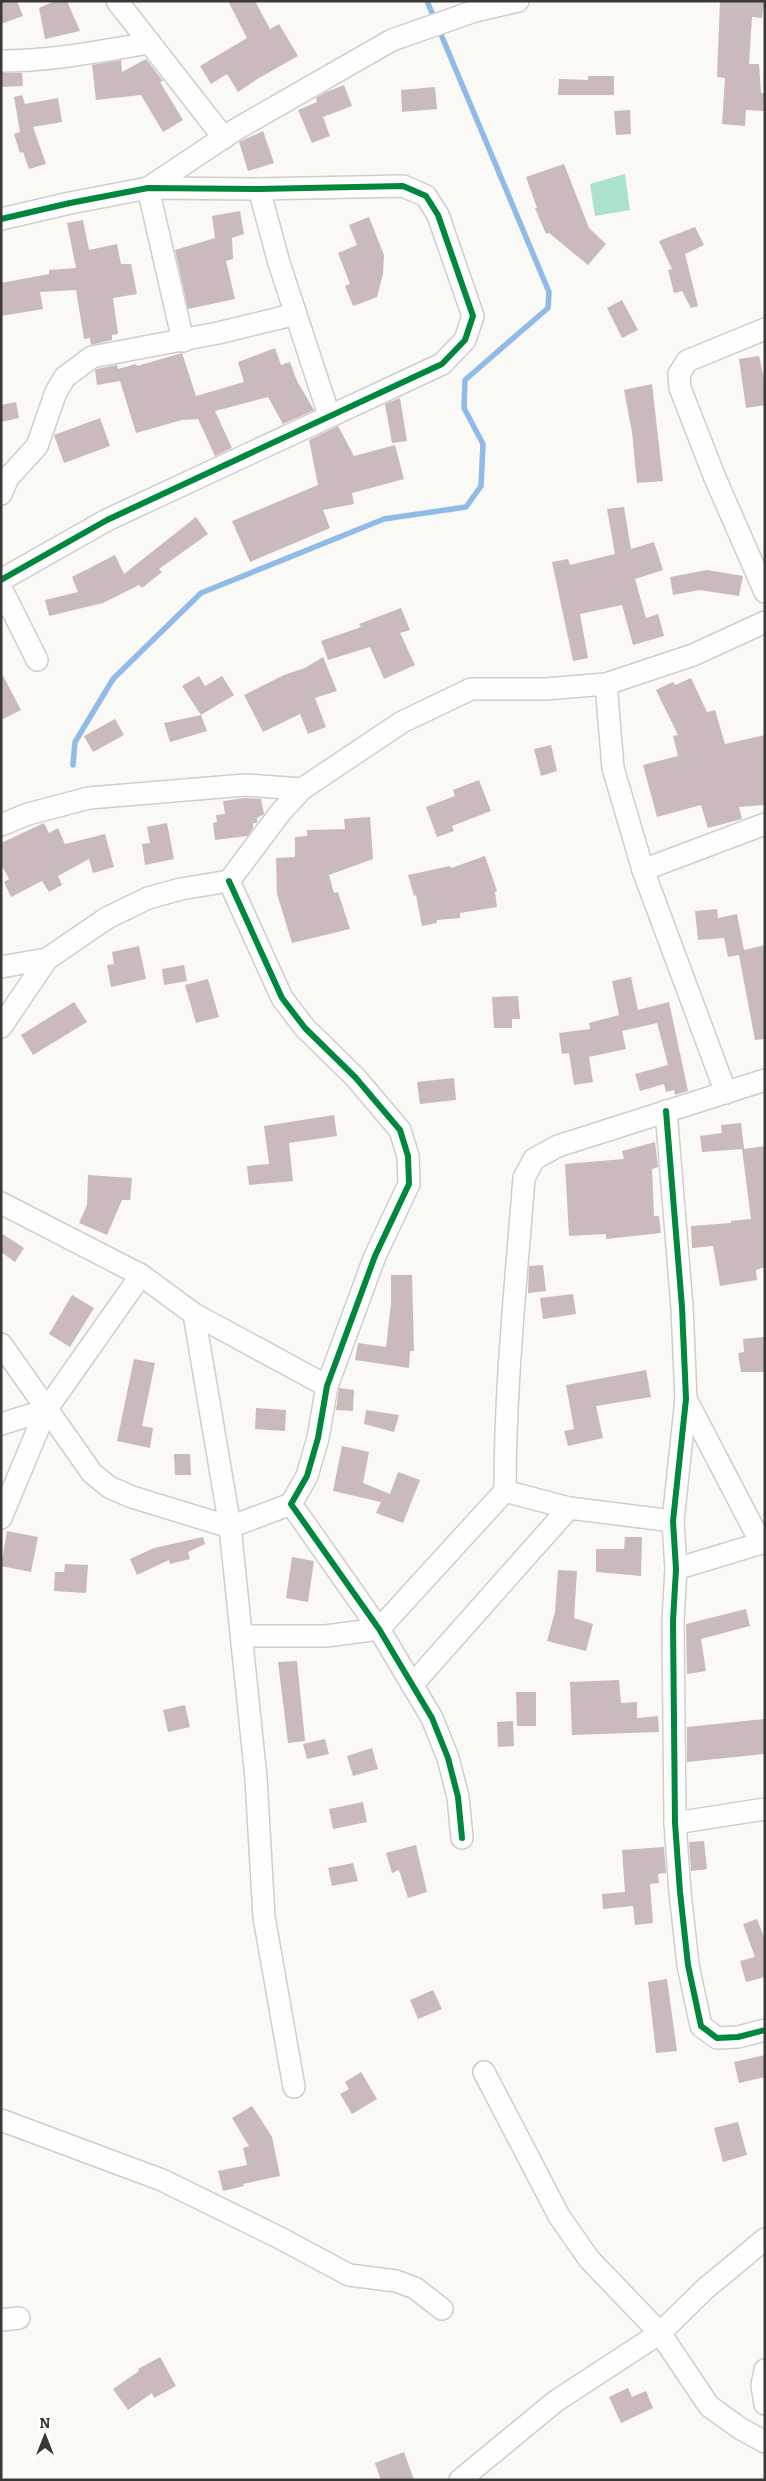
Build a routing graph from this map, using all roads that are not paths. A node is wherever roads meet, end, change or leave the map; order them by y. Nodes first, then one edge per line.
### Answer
1 (117, 1) edge
2 (518, 1) edge
3 (150, 43) junction
4 (1, 61) edge
5 (224, 138) junction
6 (148, 188) junction
7 (259, 188) junction
8 (1, 219) edge
9 (296, 314) junction
10 (765, 329) edge
11 (182, 341) junction
12 (329, 415) junction
13 (1, 494) edge
14 (1, 580) edge
15 (1, 588) edge
16 (765, 592) edge
17 (765, 622) edge
18 (36, 660) dead end
19 (606, 684) junction
20 (302, 789) junction
21 (765, 824) edge
22 (1, 825) edge
23 (643, 870) junction
24 (229, 881) junction
25 (47, 959) junction
26 (1, 967) edge
27 (1, 1027) edge
28 (765, 1080) edge
29 (726, 1093) junction
30 (666, 1111) junction
31 (1, 1204) edge
32 (141, 1275) junction
33 (194, 1314) junction
34 (1, 1344) edge
35 (327, 1386) junction
36 (686, 1399) junction
37 (46, 1410) junction
38 (1, 1424) edge
39 (505, 1491) junction
40 (291, 1504) junction
41 (569, 1508) junction
42 (1, 1518) edge
43 (674, 1521) junction
44 (230, 1527) junction
45 (763, 1542) edge
46 (676, 1569) junction
47 (379, 1630) junction
48 (243, 1636) junction
49 (412, 1685) junction
50 (765, 1809) edge
51 (675, 1823) junction
52 (462, 1838) dead end
53 (765, 2030) edge
54 (484, 2072) dead end
55 (294, 2087) dead end
56 (1, 2120) edge
57 (765, 2239) edge
58 (442, 2309) dead end
59 (660, 2333) junction
60 (765, 2370) edge
61 (765, 2404) edge
62 (765, 2442) edge
63 (460, 2480) edge

1 - 3 street
2 - 5 street
3 - 4 street
3 - 5 street
5 - 6 street
6 - 7 street
6 - 8 street
6 - 11 street
7 - 9 street
7 - 12 street
9 - 11 street
9 - 12 street
10 - 16 street
11 - 13 street
12 - 14 street
15 - 18 street
17 - 19 street
19 - 20 street
19 - 23 street
20 - 22 street
20 - 24 street
21 - 23 street
23 - 29 street
24 - 25 street
24 - 35 street
25 - 26 street
25 - 27 street
28 - 29 street
29 - 30 street
30 - 36 street
30 - 39 street
31 - 32 street
32 - 33 street
32 - 37 street
33 - 35 street
33 - 44 street
34 - 37 street
35 - 40 street
36 - 43 street
36 - 45 street
37 - 38 street
37 - 42 street
37 - 44 street
39 - 41 street
39 - 47 street
40 - 44 street
40 - 47 street
41 - 43 street
41 - 49 street
43 - 46 street
44 - 48 street
45 - 46 street
46 - 51 street
47 - 48 street
47 - 49 street
48 - 55 street
49 - 52 street
50 - 51 street
51 - 53 street
54 - 59 street
56 - 58 street
57 - 59 street
59 - 62 street
59 - 63 street
60 - 61 street

